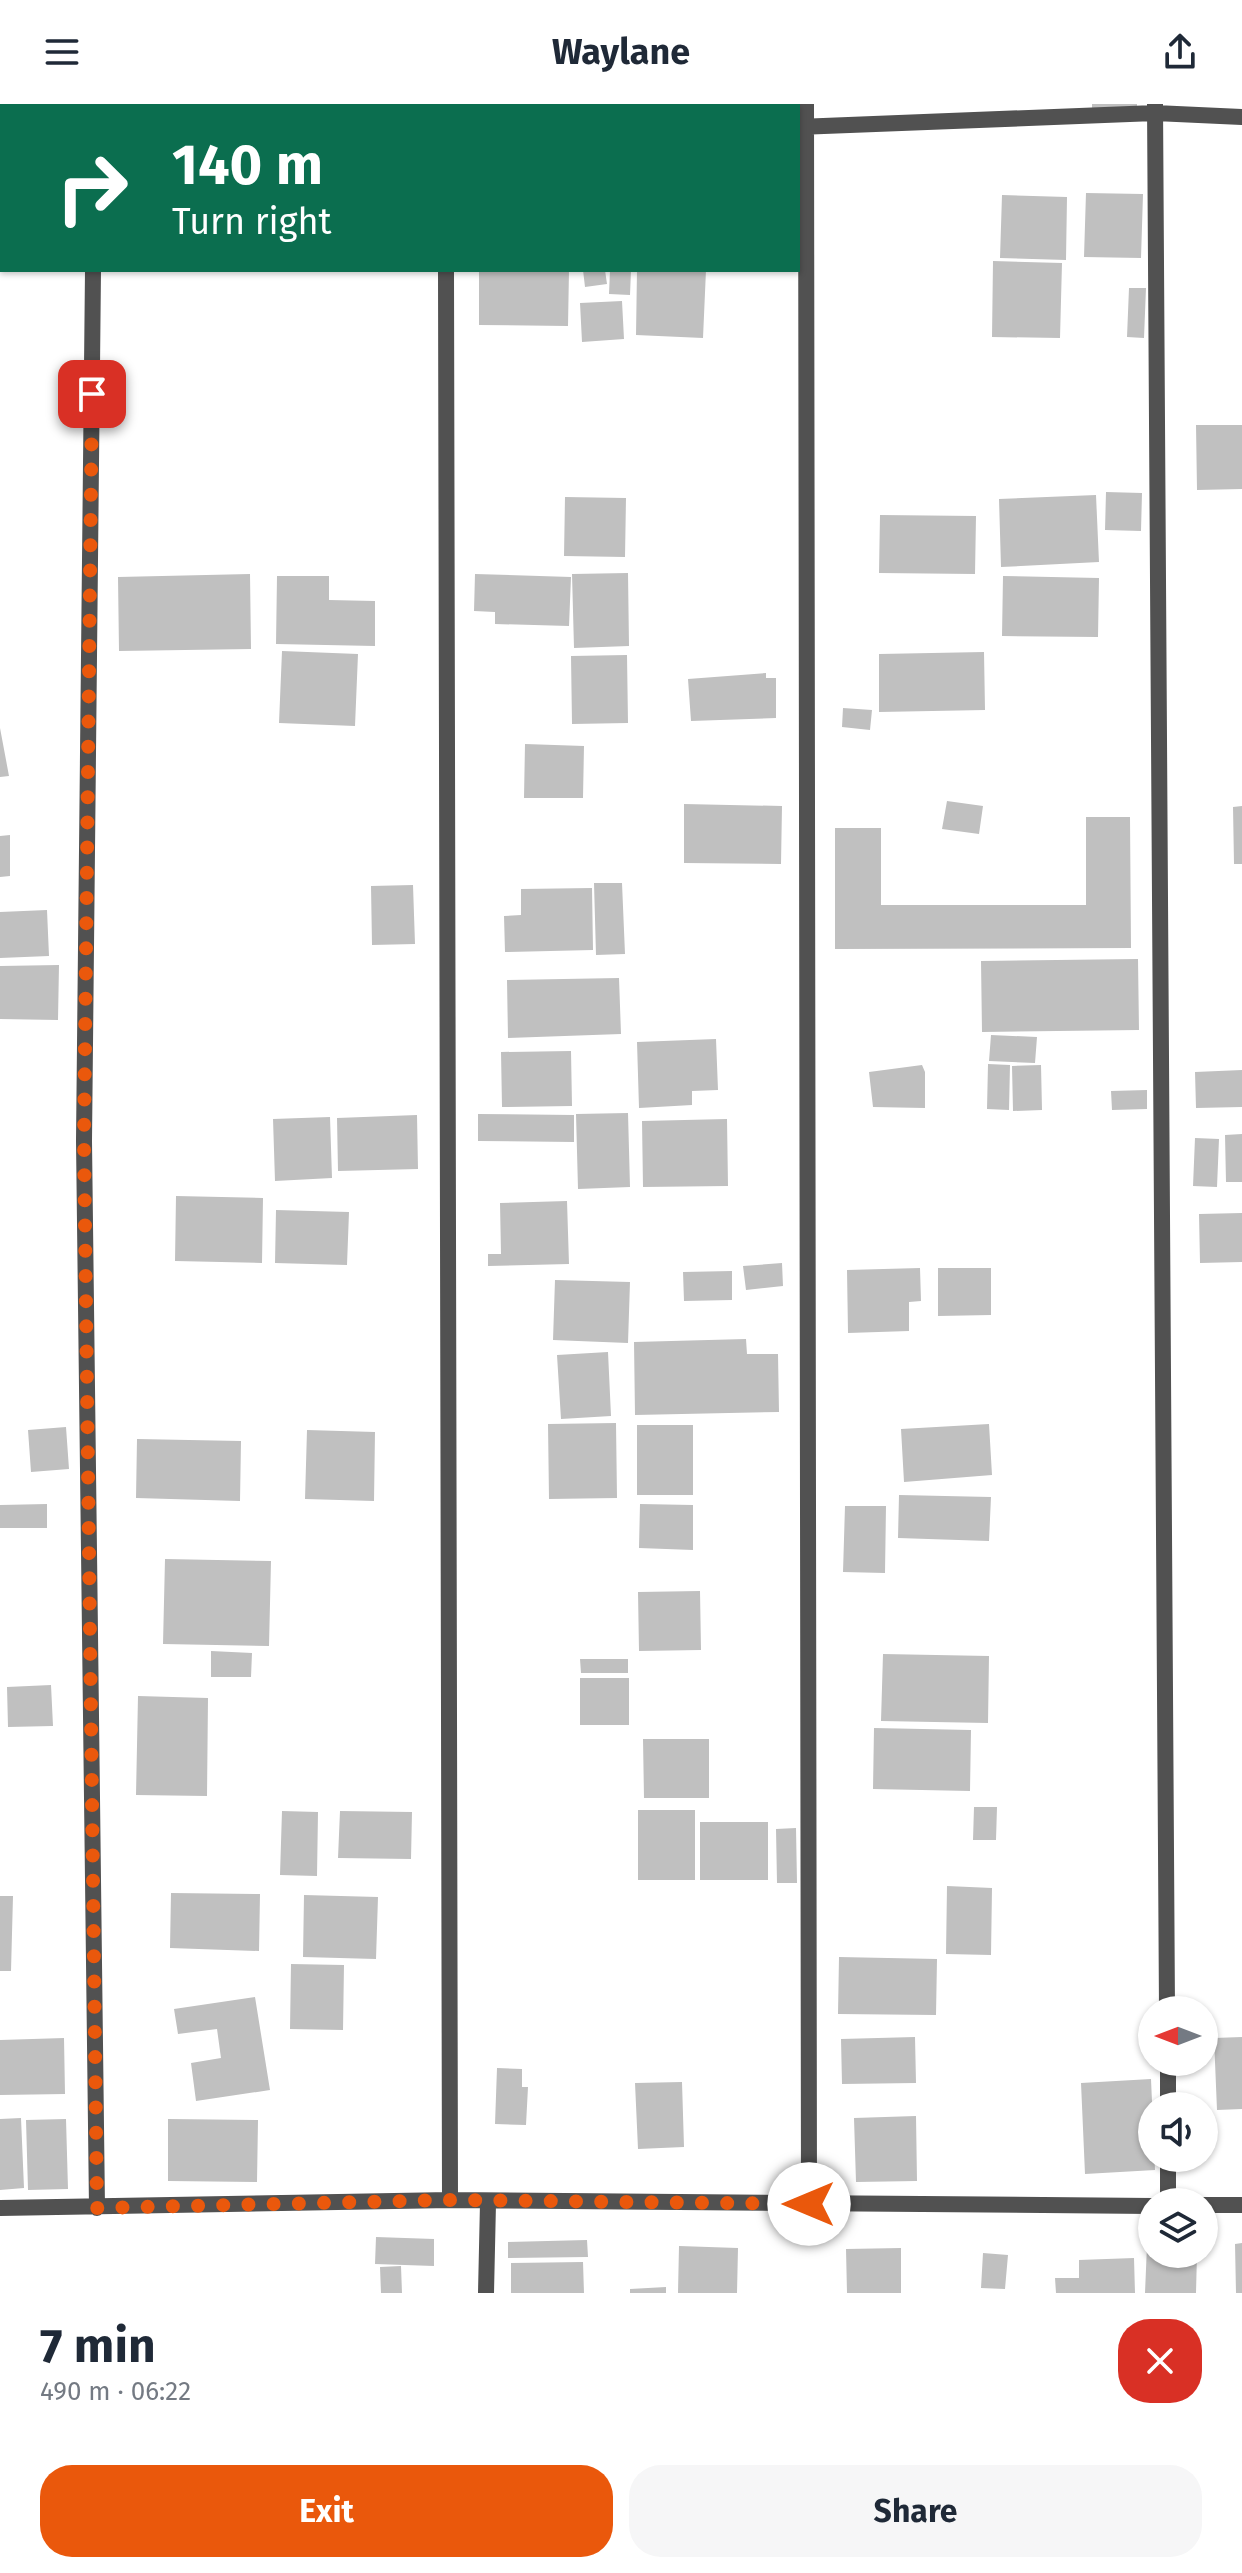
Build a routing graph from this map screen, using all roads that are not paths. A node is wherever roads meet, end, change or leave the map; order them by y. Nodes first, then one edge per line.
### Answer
1 (806, 104) edge
2 (1155, 109) edge
3 (1242, 117) edge
4 (802, 127) edge
5 (93, 272) edge
6 (446, 272) edge
7 (1167, 1996) edge
8 (450, 2200) junction
9 (488, 2203) junction
10 (809, 2204) junction
11 (1218, 2205) edge
12 (1242, 2205) edge
13 (1138, 2206) edge
14 (0, 2208) edge
15 (97, 2208) junction
16 (486, 2293) edge

1 - 4 street
2 - 3 street
2 - 4 street
2 - 7 street
4 - 10 street
5 - 15 street
6 - 8 street
8 - 9 street
8 - 15 street
9 - 10 street
9 - 16 street
10 - 13 street
11 - 12 street
14 - 15 street

